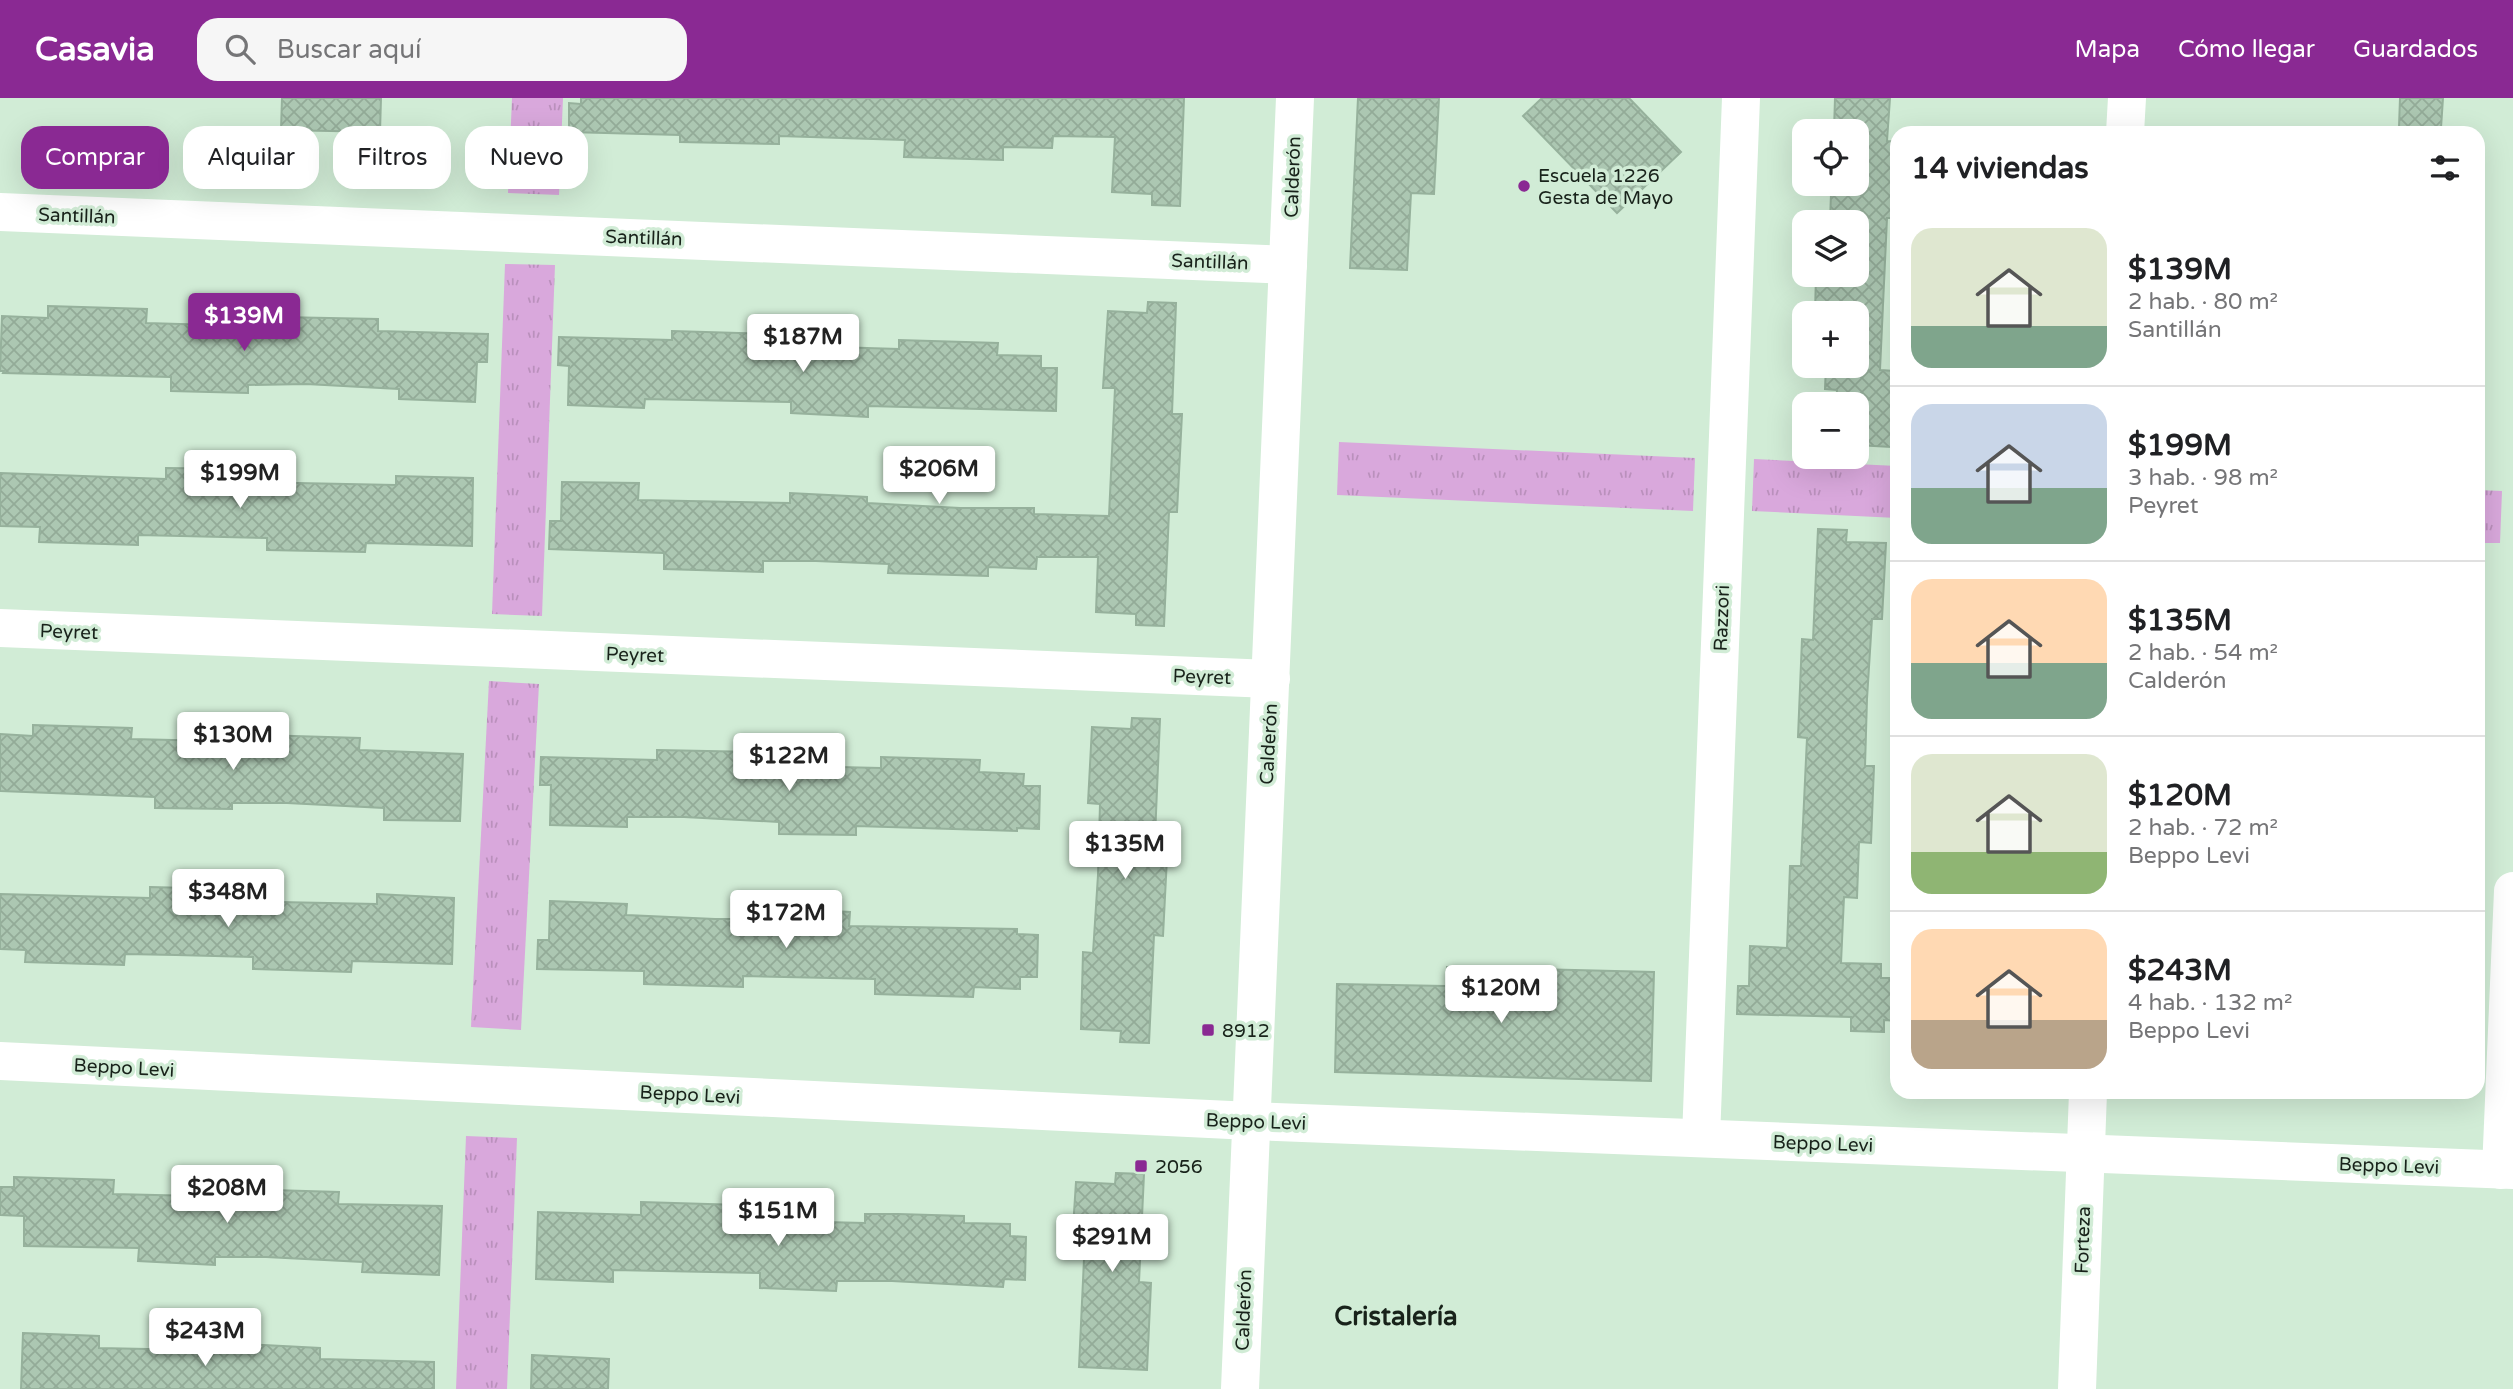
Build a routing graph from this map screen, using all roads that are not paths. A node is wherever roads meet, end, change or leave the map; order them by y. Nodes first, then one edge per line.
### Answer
1 (1295, 98) edge
2 (1741, 98) edge
3 (2127, 98) edge
4 (2125, 126) edge
5 (0, 212) edge
6 (1288, 265) junction
7 (0, 628) edge
8 (1271, 679) junction
9 (2513, 891) edge
10 (0, 1061) edge
11 (2088, 1099) edge
12 (1251, 1121) junction
13 (1701, 1138) junction
14 (2086, 1153) junction
15 (2507, 1170) edge
16 (1240, 1389) edge
17 (2077, 1389) edge

1 - 6 street, Calderón
2 - 13 street, Razzori
3 - 4 street
5 - 6 street, Santillán
6 - 8 street, Calderón
7 - 8 street, Peyret
8 - 12 street, Calderón
9 - 15 street
10 - 12 street, Beppo Levi
11 - 14 street, Forteza
12 - 13 street, Beppo Levi
12 - 16 street, Calderón
13 - 14 street, Beppo Levi
14 - 15 street, Beppo Levi
14 - 17 street, Forteza

